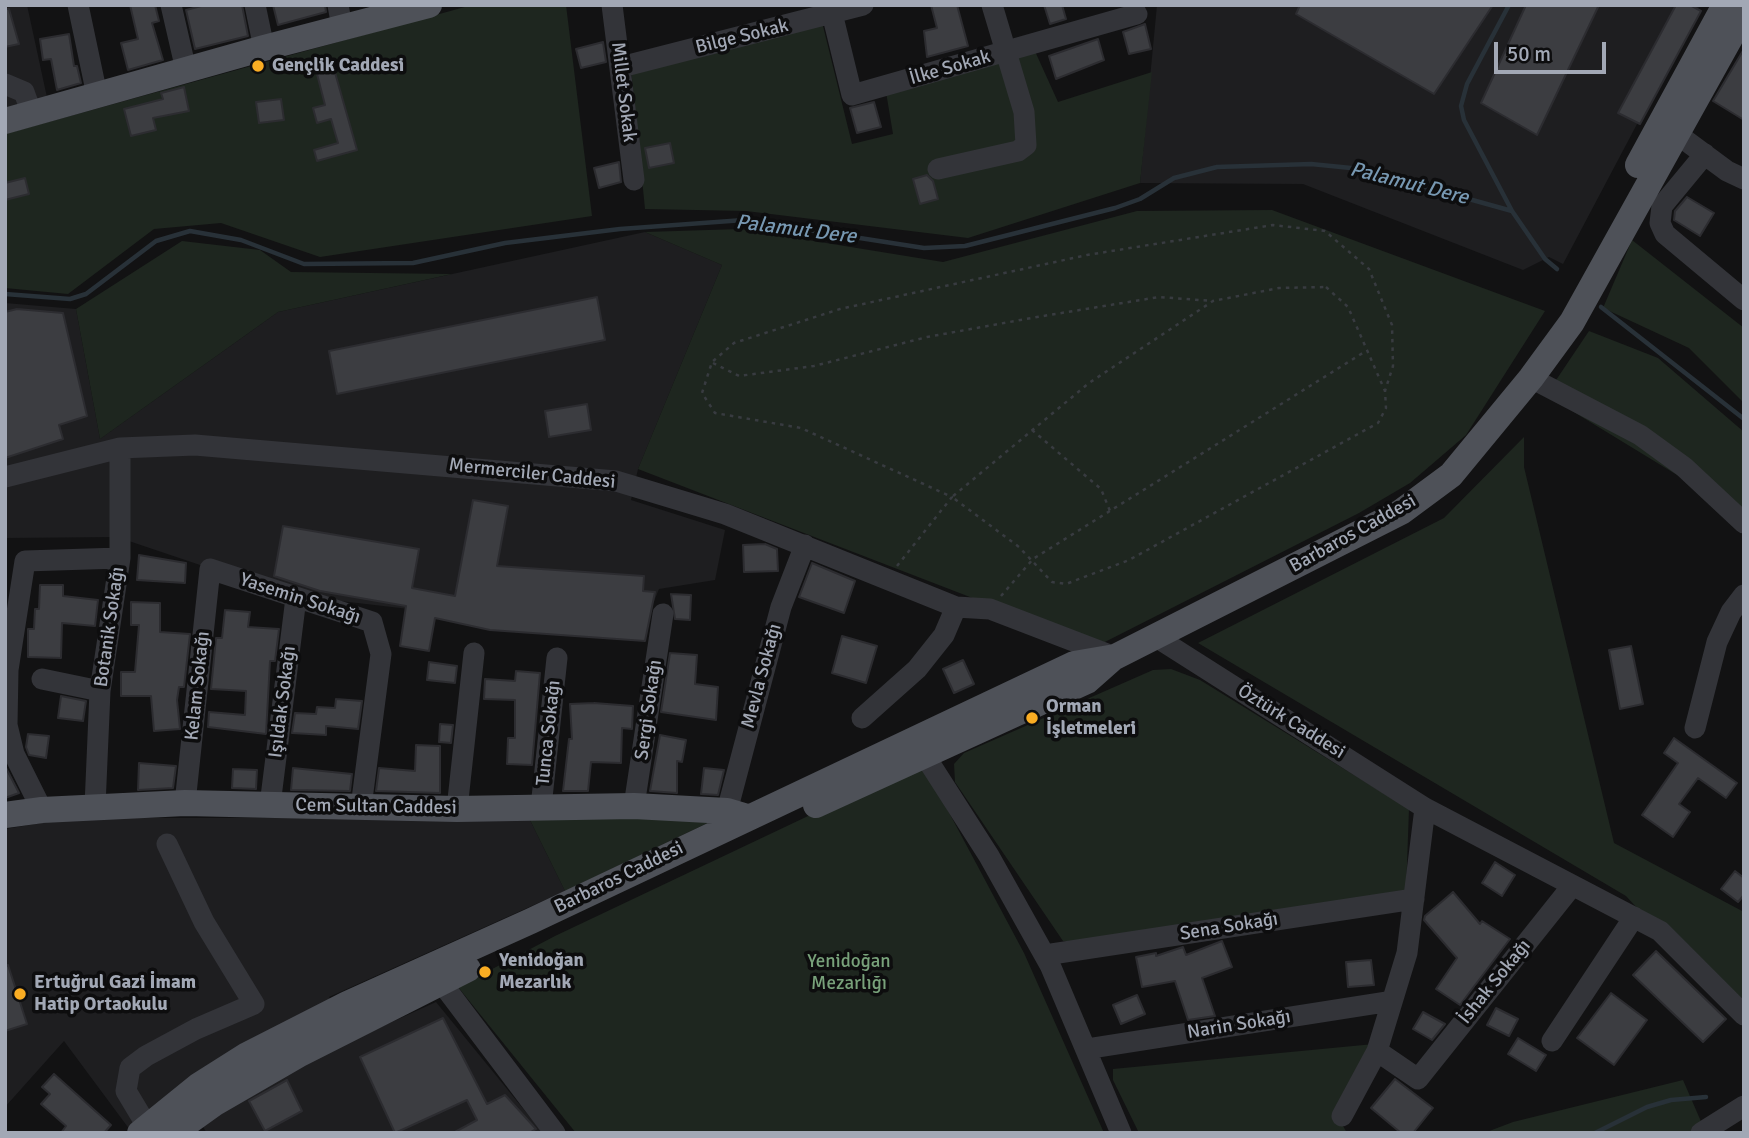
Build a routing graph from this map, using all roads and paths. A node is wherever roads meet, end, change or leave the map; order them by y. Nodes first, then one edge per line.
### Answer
1 (78, 5) edge
2 (171, 5) edge
3 (255, 5) edge
4 (429, 5) edge
5 (612, 5) edge
6 (863, 5) edge
7 (992, 5) edge
8 (1725, 5) edge
9 (831, 10) edge
10 (1744, 13) edge
11 (1137, 14) dead end
12 (340, 16) edge
13 (264, 48) junction
14 (1004, 53) junction
15 (621, 67) junction
16 (186, 70) junction
17 (5, 84) edge
18 (97, 95) junction
19 (32, 114) junction
20 (5, 121) edge
21 (1676, 134) junction
22 (1705, 153) junction
23 (938, 169) dead end
24 (1744, 179) edge
25 (634, 180) dead end
26 (1744, 300) edge
27 (1213, 301) junction
28 (1367, 350) junction
29 (1546, 355) junction
30 (712, 362) junction
31 (1531, 378) junction
32 (1385, 391) junction
33 (1032, 430) junction
34 (120, 448) junction
35 (5, 477) edge
36 (952, 497) junction
37 (1110, 511) junction
38 (1744, 523) edge
39 (805, 545) junction
40 (120, 558) junction
41 (1033, 559) junction
42 (210, 569) joint
43 (886, 579) junction
44 (1744, 594) edge
45 (296, 598) junction
46 (956, 607) junction
47 (990, 609) junction
48 (663, 614) dead end
49 (1156, 637) junction
50 (474, 653) dead end
51 (1115, 657) junction
52 (557, 658) dead end
53 (41, 679) dead end
54 (100, 691) junction
55 (862, 718) dead end
56 (1695, 728) dead end
57 (923, 746) junction
58 (185, 803) junction
59 (270, 805) junction
60 (95, 806) junction
61 (634, 806) junction
62 (361, 807) junction
63 (541, 807) junction
64 (1426, 808) junction
65 (457, 809) junction
66 (42, 810) junction
67 (5, 815) edge
68 (743, 820) junction
69 (167, 844) dead end
70 (1572, 886) junction
71 (1414, 899) junction
72 (1634, 917) junction
73 (1045, 955) junction
74 (441, 982) junction
75 (1392, 1001) junction
76 (1744, 1015) edge
77 (1552, 1041) dead end
78 (1086, 1049) junction
79 (1377, 1051) junction
80 (1744, 1106) edge
81 (1342, 1115) dead end
82 (143, 1129) edge
83 (173, 1133) edge
84 (555, 1133) edge
85 (1121, 1133) edge
86 (1701, 1133) edge

1 - 18 street
2 - 16 street
3 - 13 street
4 - 12 main road
5 - 15 street, Millet Sokak
6 - 9 street, Bilge Sokak
7 - 14 street
8 - 29 main road, Barbaros Caddesi
9 - 14 street, İlke Sokak
9 - 15 street, Bilge Sokak
10 - 21 main road, Barbaros Caddesi
11 - 14 street, İlke Sokak
12 - 13 main road
13 - 16 main road
14 - 23 street
15 - 25 street, Millet Sokak
16 - 18 main road
17 - 19 street
18 - 19 main road
19 - 20 main road
21 - 22 street
21 - 29 main road, Barbaros Caddesi
22 - 24 street
22 - 26 street
27 - 28 path
27 - 30 path
27 - 33 path
28 - 32 path
28 - 37 path
29 - 31 main road, Barbaros Caddesi
30 - 32 path
30 - 36 path
31 - 38 street
31 - 49 main road, Barbaros Caddesi
32 - 41 path
33 - 36 path
33 - 37 path
34 - 35 street, Mermerciler Caddesi
34 - 39 street, Mermerciler Caddesi
34 - 40 street, Botanik Sokağı
36 - 41 path
36 - 43 path
37 - 41 path
39 - 43 street, Mermerciler Caddesi
39 - 68 street, Mevla Sokağı
40 - 54 street, Botanik Sokağı
40 - 66 street
41 - 47 path
42 - 45 street, Yasemin Sokağı
42 - 58 street, Kelam Sokağı
43 - 46 street, Mermerciler Caddesi
44 - 56 street
45 - 59 street, Işıldak Sokağı
45 - 62 street, Yasemin Sokağı
46 - 47 street, Mermerciler Caddesi
46 - 55 street
47 - 51 street, Mermerciler Caddesi
48 - 61 street, Sergi Sokağı
49 - 51 main road, Barbaros Caddesi
49 - 64 street, Öztürk Caddesi
50 - 65 street
51 - 57 main road, Barbaros Caddesi
52 - 63 street, Tunca Sokağı
53 - 54 street
54 - 60 street, Botanik Sokağı
57 - 68 main road, Barbaros Caddesi
57 - 73 street
58 - 59 main road, Cem Sultan Caddesi
58 - 60 main road, Cem Sultan Caddesi
59 - 62 main road, Cem Sultan Caddesi
60 - 66 main road, Cem Sultan Caddesi
61 - 63 main road, Cem Sultan Caddesi
61 - 68 main road, Cem Sultan Caddesi
62 - 65 main road, Cem Sultan Caddesi
63 - 65 main road, Cem Sultan Caddesi
64 - 70 street, Öztürk Caddesi
64 - 71 street
66 - 67 main road, Cem Sultan Caddesi
68 - 74 main road, Barbaros Caddesi
68 - 82 main road, Barbaros Caddesi
69 - 82 street
70 - 72 street, Öztürk Caddesi
70 - 79 street, İshak Sokağı
71 - 73 street, Sena Sokağı
71 - 75 street
72 - 76 street, Öztürk Caddesi
72 - 77 street
73 - 78 street
74 - 83 main road, Barbaros Caddesi
74 - 84 street
75 - 78 street, Narin Sokağı
75 - 79 street
78 - 85 street
79 - 81 street
80 - 86 street

